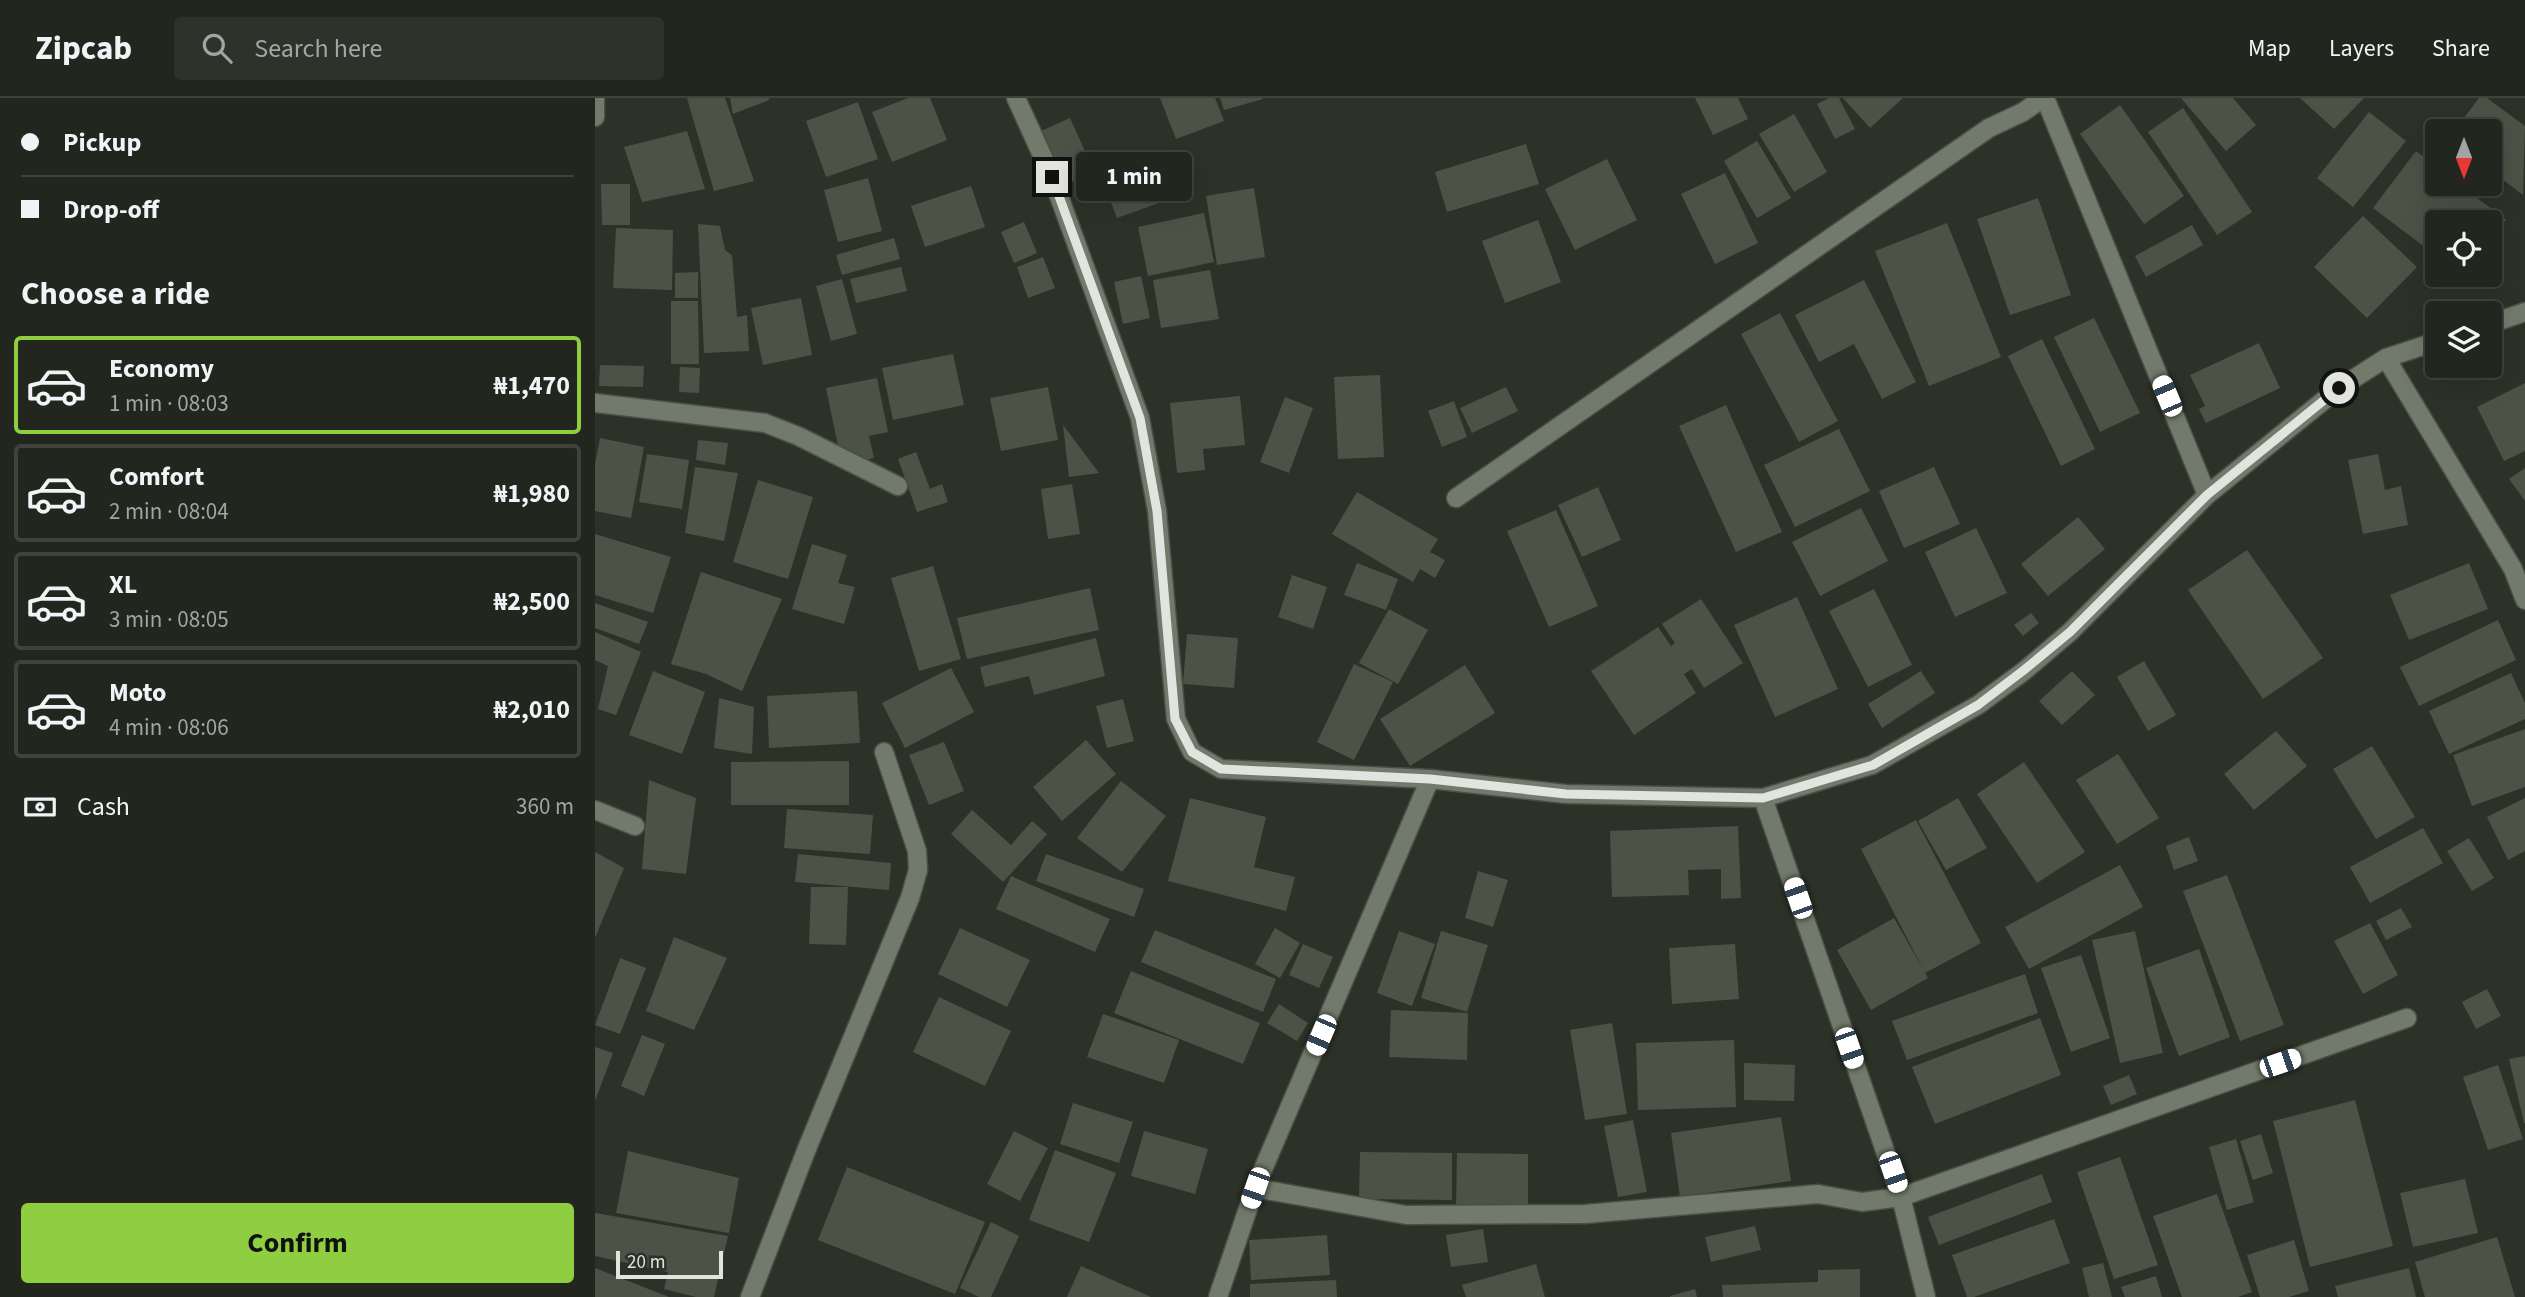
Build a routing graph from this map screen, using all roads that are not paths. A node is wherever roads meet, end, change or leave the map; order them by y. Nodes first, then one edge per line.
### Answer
1 (595, 98) edge
2 (1016, 98) edge
3 (2044, 98) edge
4 (595, 117) edge
5 (2525, 312) edge
6 (2502, 320) edge
7 (2425, 345) edge
8 (2386, 358) junction
9 (595, 403) edge
10 (898, 486) dead end
11 (2207, 495) junction
12 (1456, 498) dead end
13 (2525, 600) edge
14 (884, 752) dead end
15 (1430, 779) junction
16 (1763, 798) junction
17 (595, 810) edge
18 (635, 826) dead end
19 (2407, 1018) dead end
20 (1255, 1188) junction
21 (1901, 1198) junction
22 (750, 1297) edge
23 (1218, 1297) edge
24 (1926, 1297) edge

1 - 4 street
2 - 15 street
3 - 11 street
3 - 12 street
5 - 6 street
7 - 8 street
8 - 11 street
8 - 13 street
9 - 10 street
11 - 16 street
14 - 22 street
15 - 16 street
15 - 20 street
16 - 21 street
17 - 18 street
19 - 21 street
20 - 21 street
20 - 23 street
21 - 24 street

